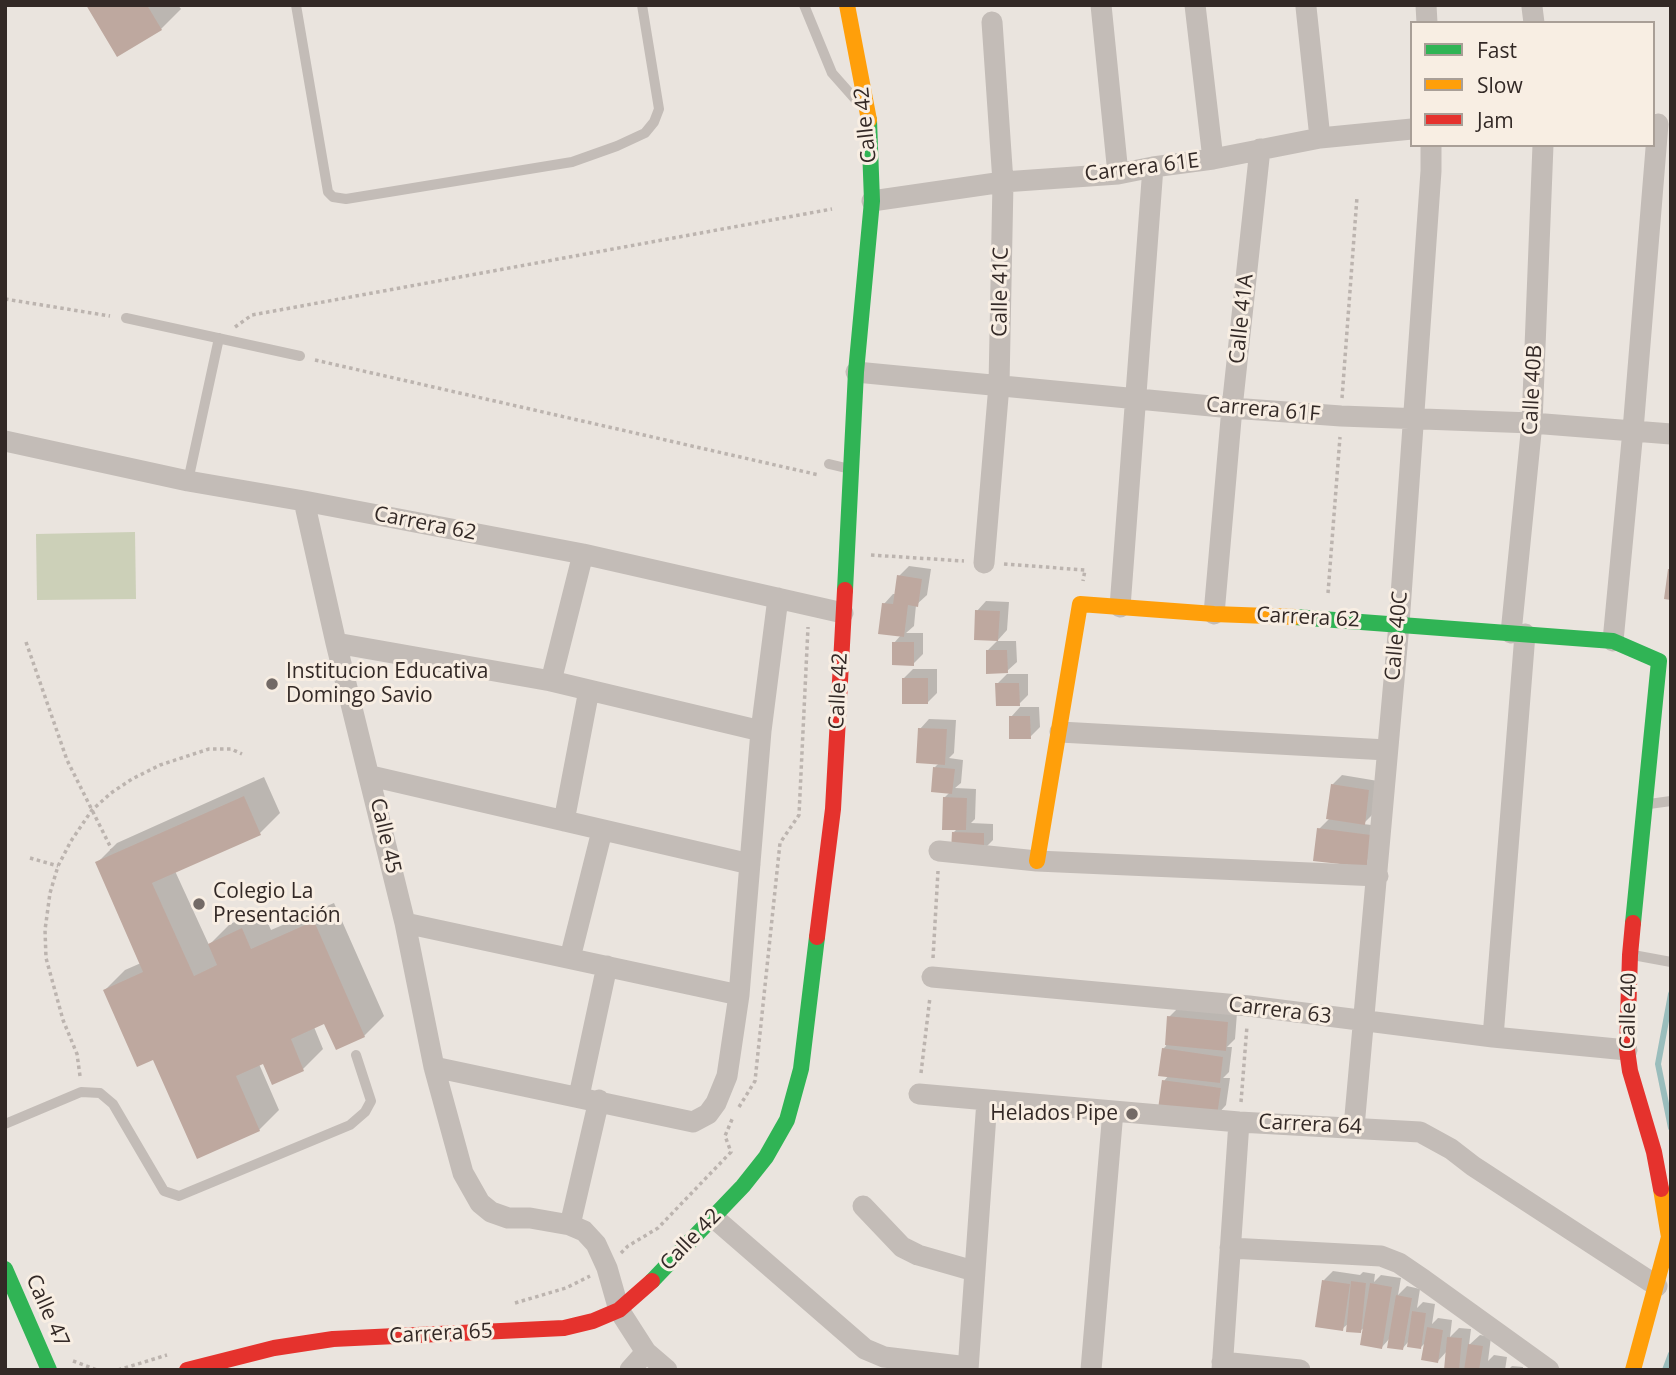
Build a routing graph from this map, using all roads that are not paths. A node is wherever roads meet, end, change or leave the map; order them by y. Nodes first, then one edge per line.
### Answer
1 (296, 5) edge
2 (642, 5) edge
3 (804, 5) edge
4 (847, 5) edge
5 (1101, 5) edge
6 (1195, 5) edge
7 (1306, 7) dead end
8 (992, 22) dead end
9 (869, 118) junction
10 (1658, 124) dead end
11 (1410, 129) edge
12 (1320, 138) junction
13 (1431, 147) edge
14 (1543, 147) edge
15 (1261, 149) junction
16 (1213, 159) junction
17 (1153, 167) junction
18 (1118, 174) junction
19 (1003, 182) junction
20 (872, 201) junction
21 (126, 318) road end
22 (219, 338) junction
23 (300, 356) road end
24 (856, 372) junction
25 (999, 385) junction
26 (1137, 398) junction
27 (1232, 408) junction
28 (1414, 419) junction
29 (1532, 423) junction
30 (1633, 430) junction
31 (1671, 434) edge
32 (5, 441) edge
33 (829, 464) dead end
34 (851, 469) junction
35 (188, 481) junction
36 (304, 501) junction
37 (583, 554) junction
38 (984, 563) dead end
39 (778, 598) junction
40 (1120, 607) junction
41 (843, 613) junction
42 (1214, 614) junction
43 (1399, 624) junction
44 (1518, 634) junction
45 (1613, 641) junction
46 (336, 643) junction
47 (1659, 661) joint
48 (551, 681) junction
49 (589, 691) junction
50 (1662, 723) edge
51 (761, 731) junction
52 (1060, 732) junction
53 (1387, 750) junction
54 (371, 776) junction
55 (1671, 801) edge
56 (1645, 804) junction
57 (564, 821) junction
58 (602, 831) junction
59 (939, 851) dead end
60 (1037, 862) junction
61 (750, 864) junction
62 (1378, 876) junction
63 (405, 923) junction
64 (1630, 955) junction
65 (570, 958) junction
66 (1671, 962) edge
67 (607, 966) junction
68 (932, 977) dead end
69 (739, 995) junction
70 (1365, 1022) junction
71 (1493, 1037) junction
72 (1627, 1050) junction
73 (356, 1055) dead end
74 (434, 1067) junction
75 (919, 1094) dead end
76 (589, 1098) junction
77 (988, 1100) junction
78 (1113, 1111) junction
79 (1239, 1122) junction
80 (5, 1124) edge
81 (1354, 1127) junction
82 (863, 1206) dead end
83 (713, 1217) junction
84 (570, 1225) junction
85 (1230, 1248) junction
86 (5, 1269) edge
87 (974, 1271) junction
88 (1657, 1286) junction
89 (619, 1310) junction
90 (646, 1352) junction
91 (1222, 1366) edge
92 (968, 1368) edge
93 (49, 1370) edge
94 (187, 1370) edge
95 (630, 1370) edge
96 (667, 1370) edge
97 (1091, 1370) edge
98 (1300, 1370) edge
99 (1549, 1370) edge
100 (1633, 1370) edge

1 - 2 lane
3 - 9 lane
4 - 9 street, Calle 42
5 - 18 street
6 - 16 street
7 - 12 street
8 - 19 street, Calle 41C
9 - 20 street, Calle 42
10 - 30 street
11 - 12 street, Carrera 61E
12 - 15 street, Carrera 61E
13 - 28 street, Calle 40C
14 - 29 street, Calle 40B
15 - 16 street, Carrera 61E
15 - 27 street, Calle 41A
16 - 17 street, Carrera 61E
17 - 18 street, Carrera 61E
17 - 26 street
18 - 19 street, Carrera 61E
19 - 20 street, Carrera 61E
19 - 25 street, Calle 41C
20 - 24 street, Calle 42
21 - 22 lane
22 - 23 lane
22 - 35 lane
24 - 25 street, Carrera 61F
24 - 34 street, Calle 42
25 - 26 street, Carrera 61F
25 - 38 street, Calle 41C
26 - 27 street, Carrera 61F
26 - 40 street
27 - 28 street, Carrera 61F
27 - 42 street, Calle 41A
28 - 29 street, Carrera 61F
28 - 43 street, Calle 40C
29 - 30 street, Carrera 61F
29 - 44 street, Calle 40B
30 - 31 street, Carrera 61F
30 - 45 street
32 - 35 street, Carrera 62
33 - 34 lane
34 - 41 street, Calle 42
35 - 36 street, Carrera 62
36 - 37 street, Carrera 62
36 - 46 street, Calle 45
37 - 39 street, Carrera 62
37 - 48 street
39 - 41 street, Carrera 62
39 - 51 street
40 - 42 street, Carrera 62
40 - 52 street, Carrera 62
41 - 83 street, Calle 42
42 - 43 street, Carrera 62
43 - 44 street, Carrera 62
43 - 53 street, Calle 40C
44 - 45 street, Carrera 62
44 - 71 street, Calle 40B
45 - 47 street, Carrera 62
46 - 48 street
46 - 54 street, Calle 45
47 - 50 street, Calle 40
48 - 49 street
49 - 51 street
49 - 57 street
50 - 56 street, Calle 40
51 - 61 street
52 - 53 street
52 - 60 street
53 - 62 street, Calle 40C
54 - 57 street
54 - 63 street, Calle 45
55 - 56 lane
56 - 64 street, Calle 40
57 - 58 street
58 - 61 street
58 - 65 street
59 - 60 street
60 - 62 street
61 - 69 street
62 - 70 street, Calle 40C
63 - 65 street
63 - 74 street, Calle 45
64 - 66 lane
64 - 72 street, Calle 40
65 - 67 street
67 - 69 street
67 - 76 street
68 - 70 street, Carrera 63
69 - 76 street
70 - 71 street, Carrera 63
70 - 81 street, Calle 40C
71 - 72 street, Carrera 63
72 - 88 street, Calle 40
73 - 80 lane
74 - 76 street
74 - 84 street, Calle 45
75 - 77 street, Carrera 64
76 - 84 street
77 - 78 street, Carrera 64
77 - 87 street
78 - 79 street, Carrera 64
78 - 97 street
79 - 81 street, Carrera 64
79 - 85 street
81 - 88 street, Carrera 64
82 - 87 street
83 - 89 street, Calle 42
83 - 92 street
84 - 89 street
85 - 91 street
85 - 99 street
86 - 93 street, Calle 47
87 - 92 street
88 - 100 street, Calle 40
89 - 90 street
89 - 94 street, Carrera 65
90 - 95 street
90 - 96 street
91 - 98 street

